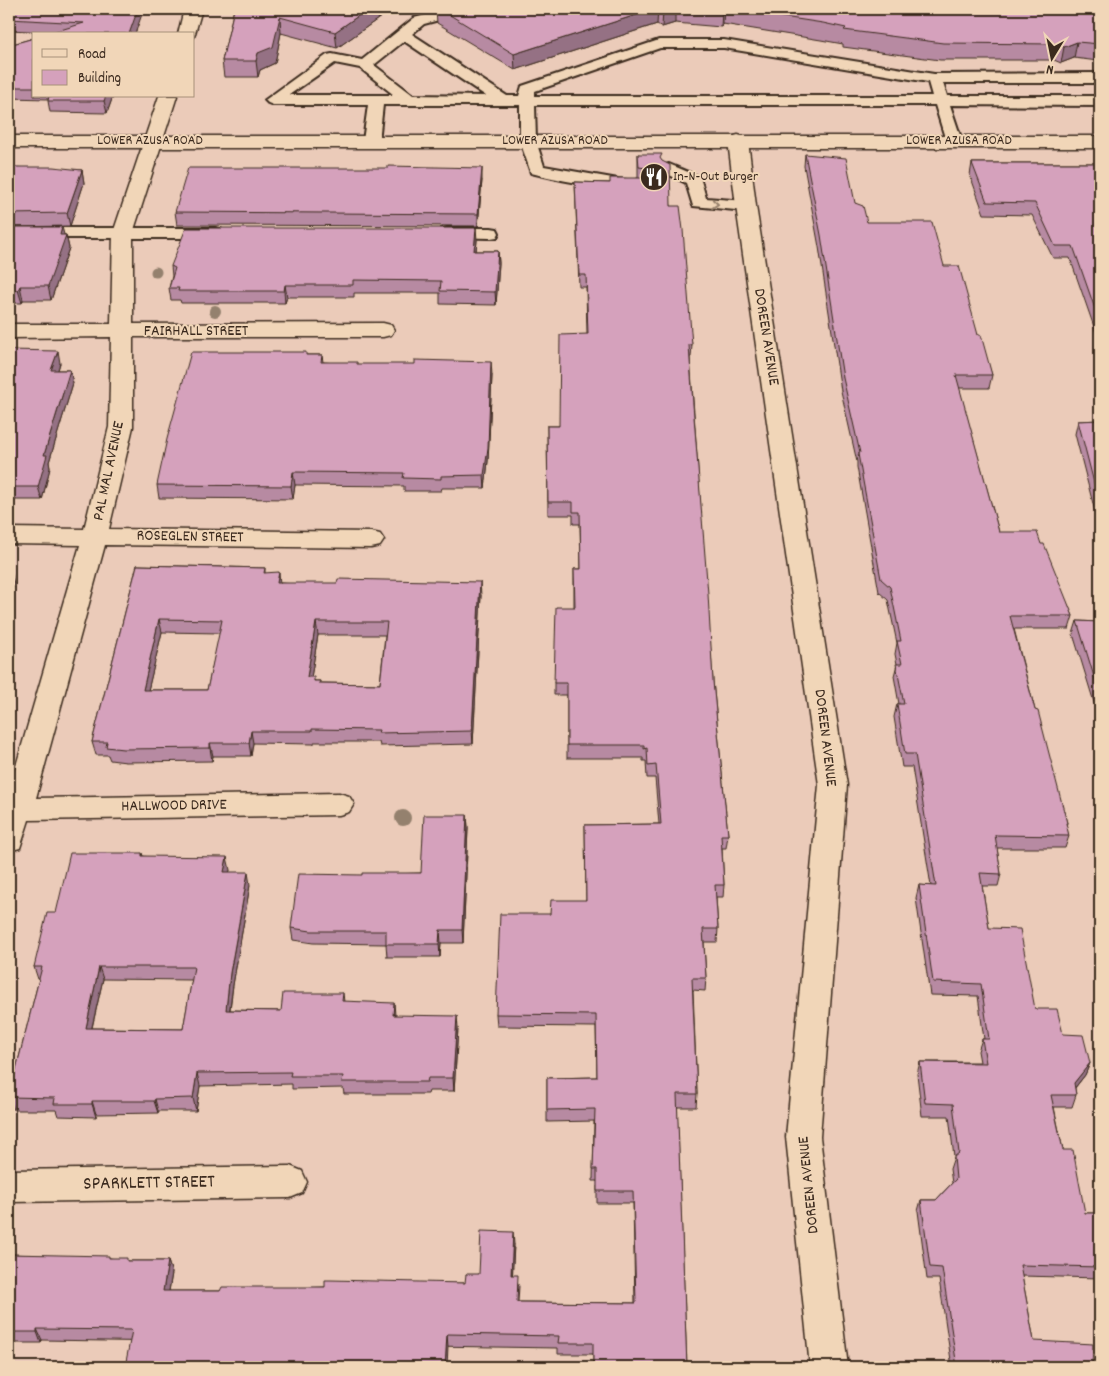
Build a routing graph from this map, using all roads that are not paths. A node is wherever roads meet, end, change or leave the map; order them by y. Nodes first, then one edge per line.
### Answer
1 (193, 9) edge
2 (464, 9) edge
3 (187, 32) edge
4 (403, 34) junction
5 (365, 65) junction
6 (934, 78) junction
7 (1100, 78) edge
8 (167, 98) edge
9 (376, 100) junction
10 (409, 100) junction
11 (503, 100) junction
12 (527, 100) junction
13 (941, 100) junction
14 (1100, 101) edge
15 (153, 140) junction
16 (371, 141) junction
17 (528, 141) junction
18 (738, 141) junction
19 (954, 141) junction
20 (9, 142) edge
21 (1100, 142) edge
22 (639, 177) edge
23 (669, 177) edge
24 (746, 206) junction
25 (9, 233) edge
26 (232, 233) edge
27 (431, 233) edge
28 (491, 233) dead end
29 (123, 234) junction
30 (383, 330) dead end
31 (9, 331) edge
32 (122, 331) junction
33 (9, 536) edge
34 (95, 537) junction
35 (371, 540) dead end
36 (339, 804) dead end
37 (13, 808) edge
38 (9, 840) edge
39 (290, 1182) dead end
40 (9, 1186) edge
41 (829, 1367) edge

1 - 3 street
2 - 4 lane
4 - 5 lane
4 - 11 lane
5 - 9 lane
5 - 10 lane
6 - 7 lane
6 - 12 lane
6 - 13 lane
8 - 15 street, PAL MAL AVENUE
9 - 10 lane
9 - 16 lane
10 - 11 lane
11 - 12 lane
12 - 13 lane
12 - 17 lane
13 - 14 lane
13 - 19 lane
15 - 16 street, LOWER AZUSA ROAD
15 - 20 street, LOWER AZUSA ROAD
15 - 29 street, PAL MAL AVENUE
16 - 17 street, LOWER AZUSA ROAD
17 - 18 street, LOWER AZUSA ROAD
17 - 22 lane
18 - 19 street, LOWER AZUSA ROAD
18 - 24 street, DOREEN AVENUE
19 - 21 street, LOWER AZUSA ROAD
23 -> 24 lane
24 - 41 street, DOREEN AVENUE
25 - 29 lane
26 - 29 lane
27 - 28 lane
29 - 32 street, PAL MAL AVENUE
30 - 32 street, FAIRHALL STREET
31 - 32 street, FAIRHALL STREET
32 - 34 street, PAL MAL AVENUE
33 - 34 street, ROSEGLEN STREET
34 - 35 street, ROSEGLEN STREET
34 - 37 street, PAL MAL AVENUE
36 - 37 street, HALLWOOD DRIVE
37 - 38 street, PAL MAL AVENUE
39 - 40 street, SPARKLETT STREET

